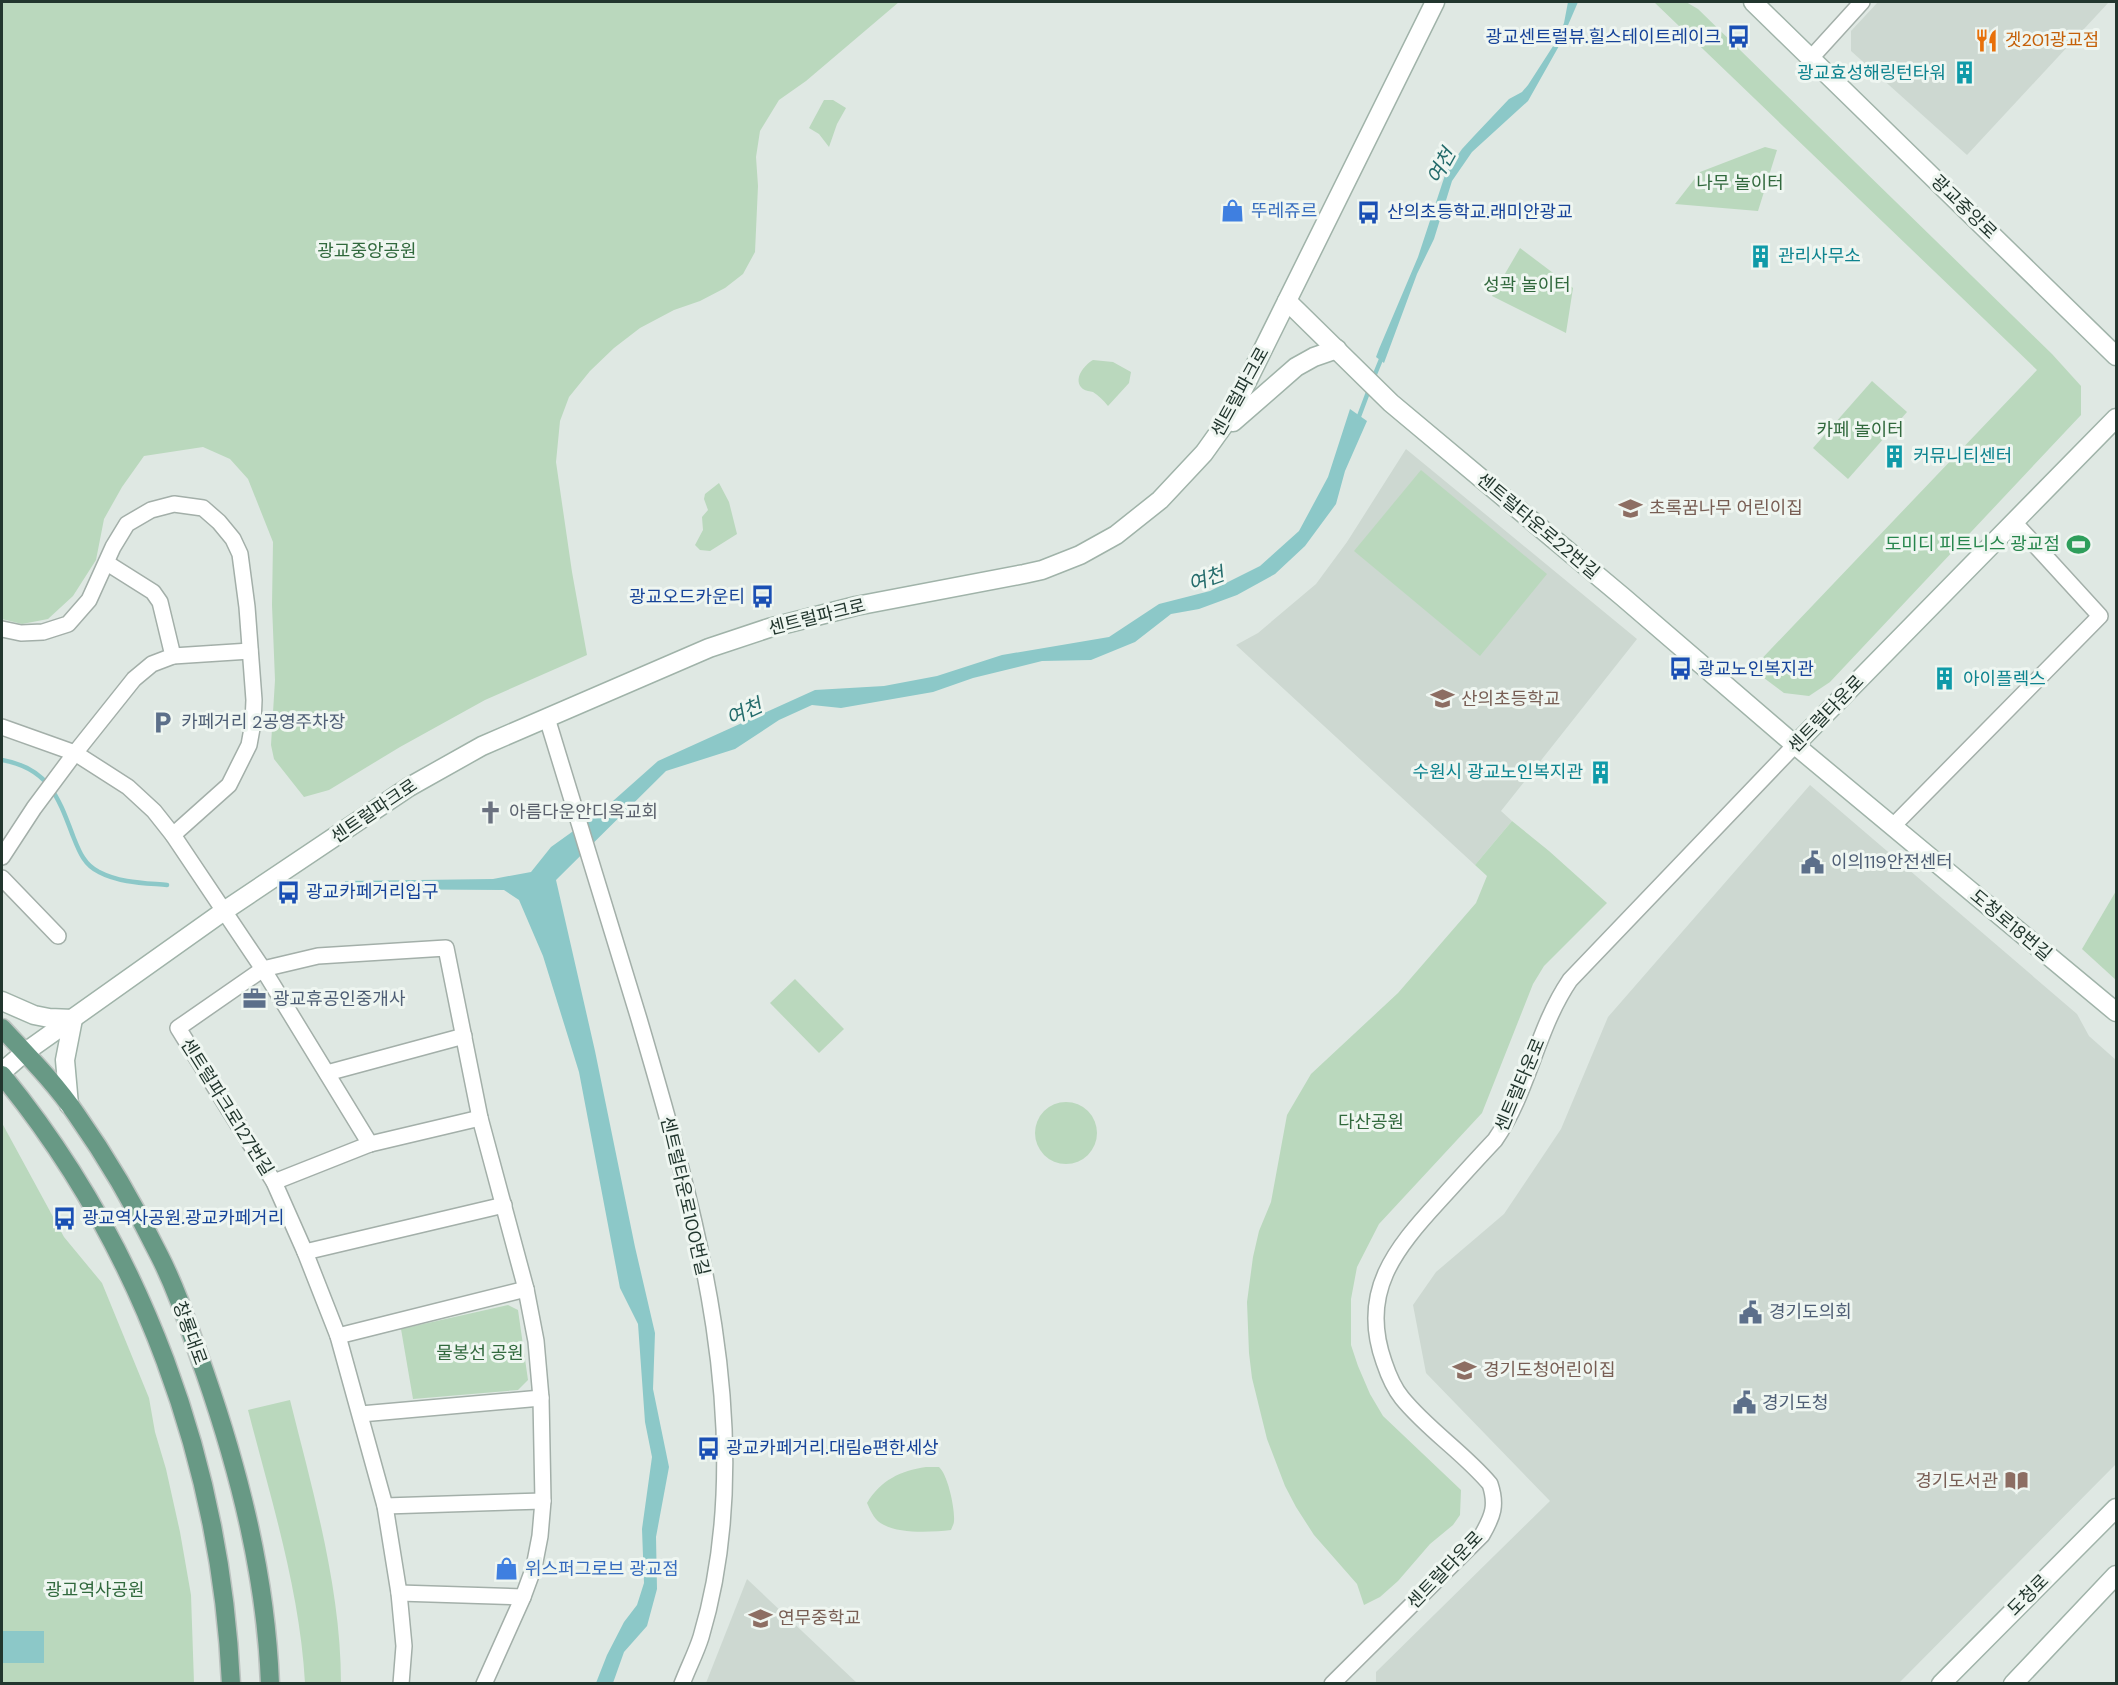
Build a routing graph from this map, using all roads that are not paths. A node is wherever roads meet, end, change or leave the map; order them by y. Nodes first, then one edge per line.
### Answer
1 (1435, 2) edge
2 (1752, 2) edge
3 (1862, 2) edge
4 (1811, 58) junction
5 (1287, 301) junction
6 (1338, 350) junction
7 (2116, 356) edge
8 (2116, 418) edge
9 (1218, 435) junction
10 (2014, 522) junction
11 (107, 563) junction
12 (2, 629) edge
13 (250, 651) junction
14 (173, 656) junction
15 (546, 718) junction
16 (2, 727) edge
17 (1795, 745) junction
18 (75, 753) junction
19 (1893, 826) junction
20 (172, 835) junction
21 (2, 857) edge
22 (2, 878) edge
23 (224, 911) junction
24 (57, 936) dead end
25 (263, 969) junction
26 (2, 1001) edge
27 (2116, 1012) edge
28 (73, 1019) junction
29 (2, 1028) edge
30 (464, 1036) junction
31 (24, 1053) junction
32 (327, 1072) junction
33 (2, 1073) edge
34 (69, 1105) junction
35 (480, 1118) junction
36 (370, 1144) junction
37 (273, 1182) junction
38 (504, 1205) junction
39 (305, 1252) junction
40 (526, 1289) junction
41 (338, 1336) junction
42 (541, 1398) junction
43 (361, 1414) junction
44 (543, 1501) junction
45 (385, 1506) junction
46 (2116, 1508) edge
47 (2116, 1575) edge
48 (399, 1593) junction
49 (523, 1597) junction
50 (231, 1683) edge
51 (270, 1683) edge
52 (401, 1683) edge
53 (484, 1683) edge
54 (682, 1683) edge
55 (1332, 1683) edge
56 (1941, 1683) edge
57 (2013, 1683) edge

1 - 5 street, 센트럴파크로
2 - 4 street, 광교중앙로
3 - 4 street
4 - 7 street, 광교중앙로
5 - 6 street, 센트럴타운로22번길
5 - 9 street, 센트럴파크로
6 - 9 street
6 - 17 street, 센트럴타운로22번길
8 - 10 street, 센트럴타운로
9 - 15 street, 센트럴파크로
10 - 17 street, 센트럴타운로
10 - 19 street
11 - 12 street
11 - 13 street
11 - 14 street
13 - 14 street
13 - 20 street
14 - 18 street
15 - 23 street, 센트럴파크로
15 - 54 street, 센트럴타운로100번길
16 - 18 street
17 - 19 street, 도청로18번길
17 - 55 street, 센트럴타운로
18 - 20 street
18 - 21 street
19 - 27 street, 도청로18번길
20 - 23 street
22 - 24 street
23 - 25 street
23 - 28 street, 센트럴파크로
25 - 30 street, 센트럴파크로127번길
25 - 32 street
25 - 37 street, 센트럴파크로127번길
26 - 28 street
28 - 31 street, 센트럴파크로
28 - 34 street
29 - 31 main road, 창룡대로
30 - 32 street
30 - 35 street, 센트럴파크로127번길
31 - 33 street, 센트럴파크로
31 - 34 main road, 창룡대로
32 - 36 street
33 - 50 main road, 창룡대로
34 - 51 main road, 창룡대로
35 - 36 street, 센트럴파크로127번길
35 - 38 street, 센트럴파크로127번길
36 - 37 street, 센트럴파크로127번길
37 - 39 street, 센트럴파크로127번길
38 - 39 street
38 - 40 street, 센트럴파크로127번길
39 - 41 street, 센트럴파크로127번길
40 - 41 street
40 - 42 street, 센트럴파크로127번길
41 - 43 street, 센트럴파크로127번길
42 - 43 street
42 - 44 street, 센트럴파크로127번길
43 - 45 street, 센트럴파크로127번길
44 - 45 street
44 - 49 street, 센트럴파크로127번길
45 - 48 street, 센트럴파크로127번길
46 - 56 street, 도청로
47 - 57 street
48 - 49 street
48 - 52 street, 센트럴파크로127번길
49 - 53 street, 센트럴파크로127번길

